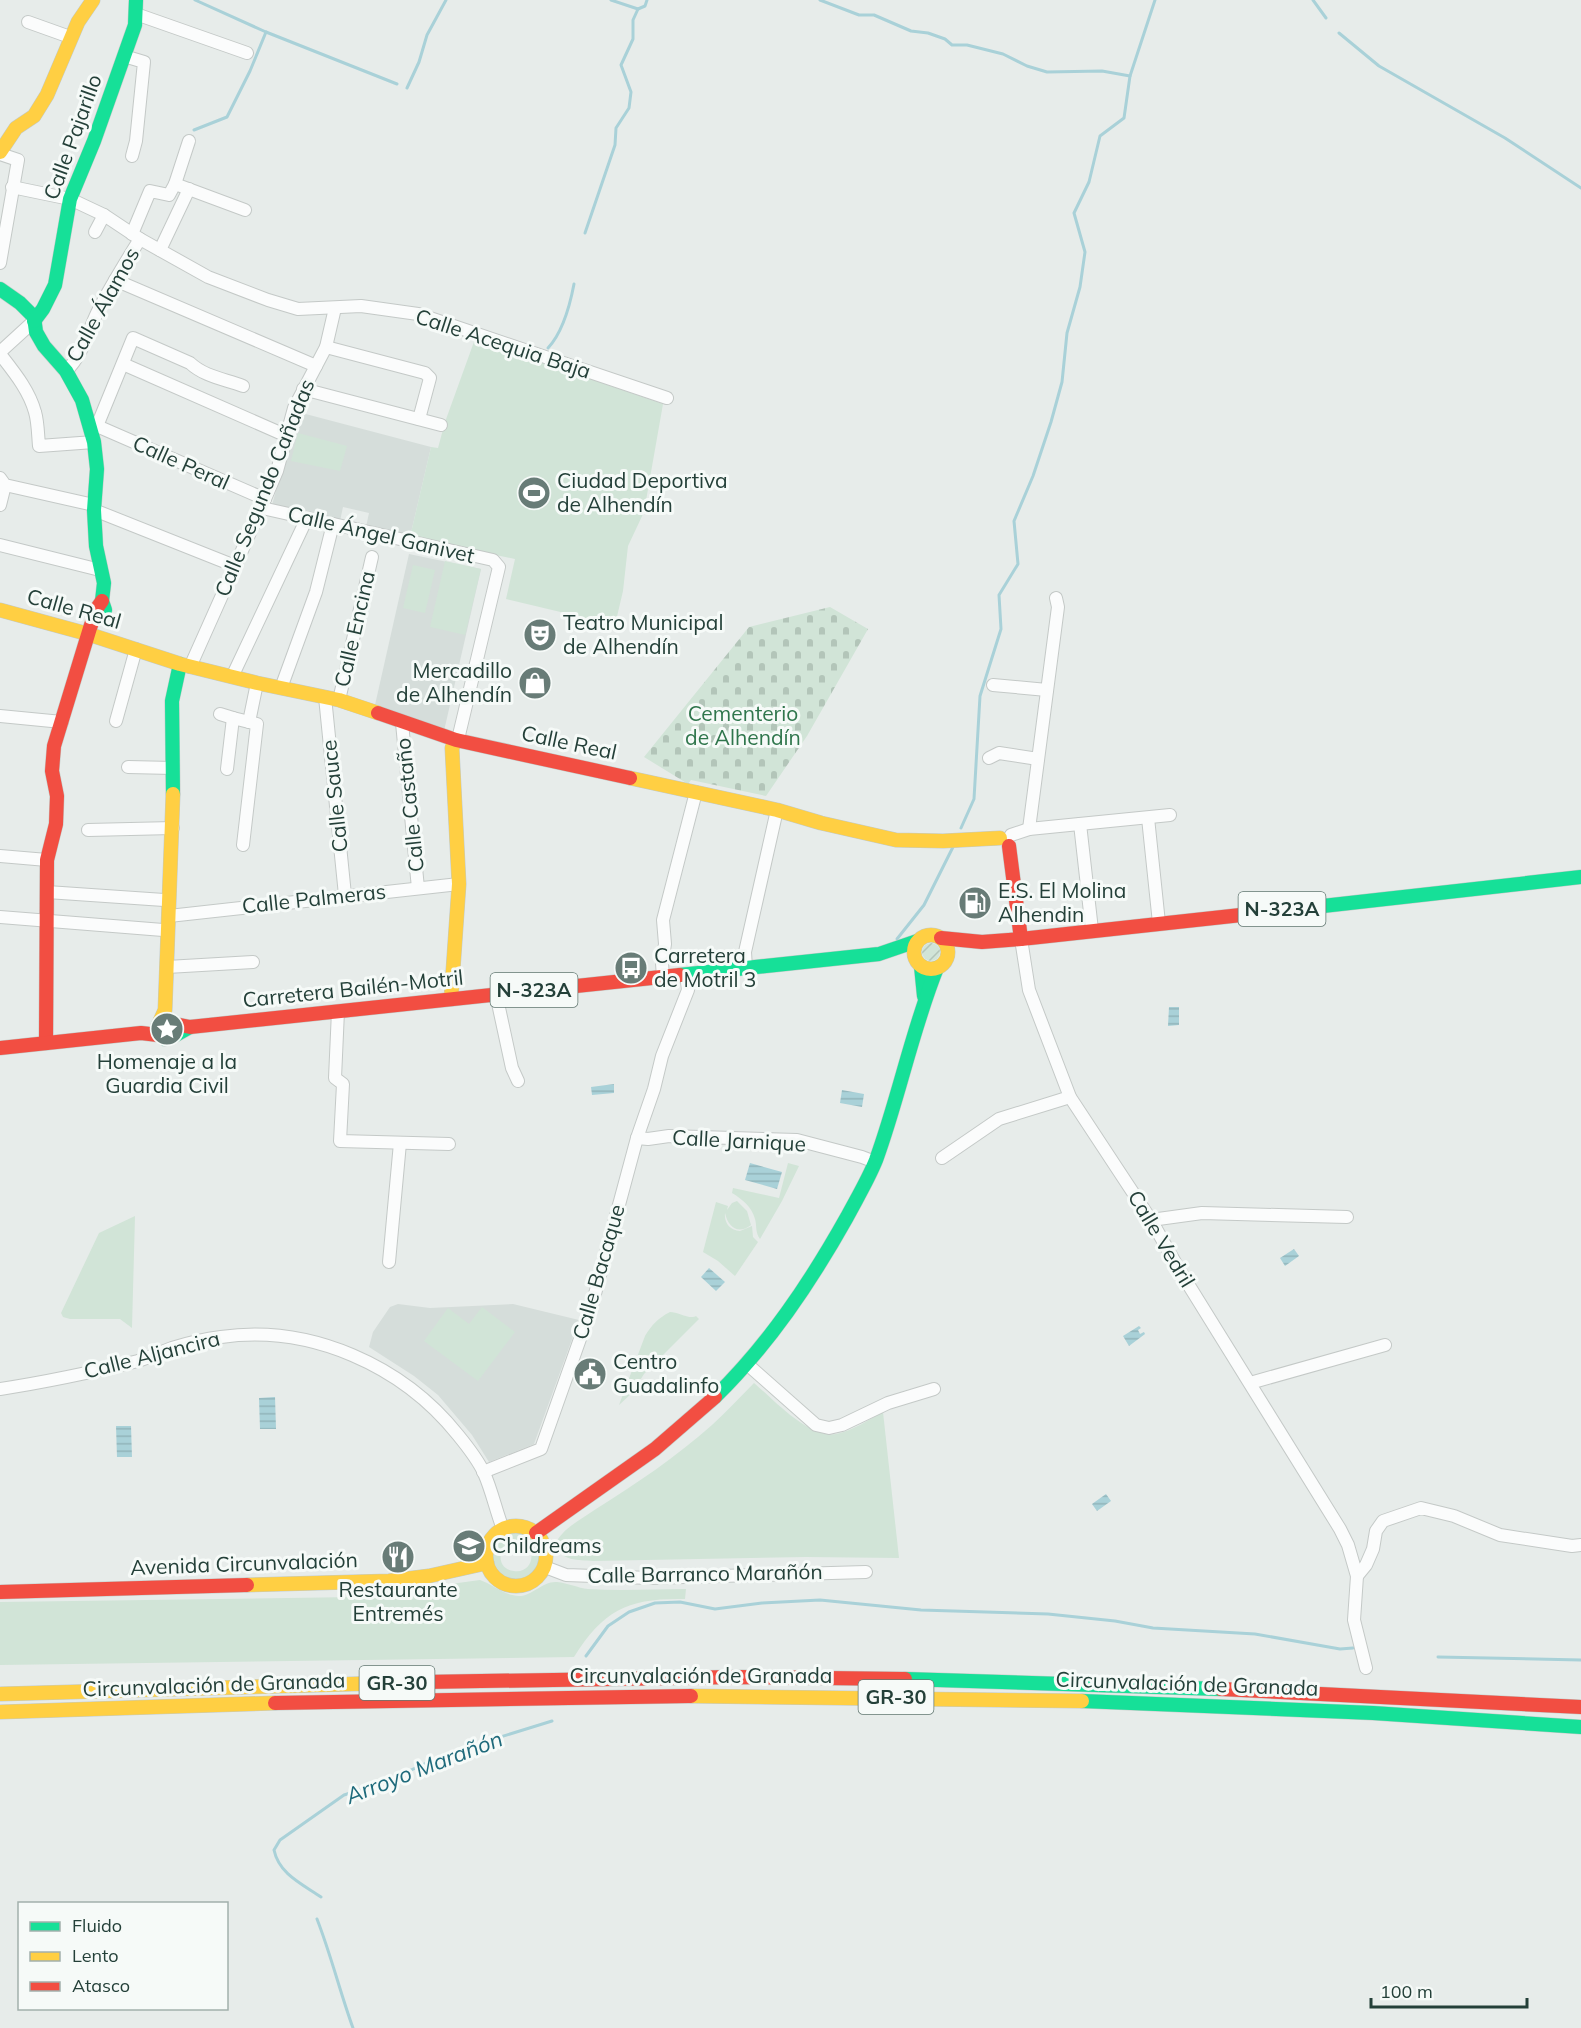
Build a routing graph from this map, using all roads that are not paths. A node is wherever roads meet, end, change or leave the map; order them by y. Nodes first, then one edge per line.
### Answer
1 (93, 0) edge
2 (136, 7) edge
3 (28, 22) dead end
4 (70, 37) junction
5 (247, 53) dead end
6 (124, 56) junction
7 (189, 141) dead end
8 (0, 153) edge
9 (132, 156) dead end
10 (175, 184) junction
11 (12, 187) junction
12 (189, 189) junction
13 (70, 199) junction
14 (245, 210) dead end
15 (104, 214) junction
16 (95, 232) dead end
17 (136, 236) junction
18 (159, 250) junction
19 (0, 263) edge
20 (115, 280) junction
21 (0, 289) edge
22 (335, 308) junction
23 (34, 321) junction
24 (326, 347) junction
25 (0, 353) edge
26 (123, 363) junction
27 (316, 366) junction
28 (66, 370) junction
29 (243, 387) dead end
30 (303, 389) junction
31 (667, 398) dead end
32 (419, 419) junction
33 (441, 425) dead end
34 (94, 432) junction
35 (287, 436) junction
36 (2, 482) edge
37 (264, 504) junction
38 (0, 505) edge
39 (94, 508) junction
40 (307, 518) junction
41 (333, 524) junction
42 (0, 546) edge
43 (372, 557) dead end
44 (235, 566) junction
45 (100, 570) junction
46 (1056, 598) dead end
47 (0, 610) edge
48 (95, 636) junction
49 (136, 649) junction
50 (185, 665) junction
51 (232, 677) junction
52 (257, 683) junction
53 (993, 685) dead end
54 (281, 688) junction
55 (1047, 690) junction
56 (332, 698) junction
57 (220, 714) dead end
58 (0, 716) edge
59 (233, 718) junction
60 (116, 721) dead end
61 (62, 722) junction
62 (249, 722) junction
63 (402, 723) junction
64 (456, 740) junction
65 (989, 758) dead end
66 (1038, 759) junction
67 (128, 767) dead end
68 (173, 768) junction
69 (227, 769) dead end
70 (696, 792) junction
71 (777, 810) junction
72 (1170, 815) dead end
73 (1148, 818) junction
74 (1080, 824) junction
75 (173, 828) junction
76 (1029, 829) junction
77 (88, 830) dead end
78 (1006, 840) junction
79 (243, 845) dead end
80 (0, 856) edge
81 (47, 860) junction
82 (1581, 878) edge
83 (459, 884) junction
84 (418, 888) junction
85 (47, 892) junction
86 (345, 896) junction
87 (164, 900) dead end
88 (169, 916) junction
89 (0, 917) edge
90 (46, 921) junction
91 (1159, 923) junction
92 (164, 930) dead end
93 (1092, 930) junction
94 (941, 938) junction
95 (1021, 939) junction
96 (916, 941) junction
97 (982, 942) junction
98 (879, 954) junction
99 (947, 957) junction
100 (254, 962) dead end
101 (918, 963) junction
102 (167, 967) junction
103 (747, 968) junction
104 (937, 968) junction
105 (686, 974) junction
106 (663, 977) junction
107 (496, 994) junction
108 (924, 997) junction
109 (451, 999) junction
110 (338, 1011) junction
111 (166, 1024) junction
112 (46, 1043) junction
113 (0, 1048) edge
114 (518, 1081) dead end
115 (1070, 1097) junction
116 (637, 1138) junction
117 (400, 1143) junction
118 (449, 1144) dead end
119 (942, 1158) dead end
120 (875, 1162) junction
121 (1347, 1217) dead end
122 (1151, 1220) junction
123 (389, 1262) dead end
124 (1385, 1345) dead end
125 (747, 1364) junction
126 (1250, 1383) junction
127 (0, 1389) edge
128 (934, 1389) dead end
129 (483, 1472) junction
130 (503, 1529) junction
131 (536, 1533) junction
132 (1581, 1545) edge
133 (487, 1563) junction
134 (545, 1567) junction
135 (866, 1572) dead end
136 (1357, 1576) junction
137 (0, 1592) edge
138 (1366, 1668) dead end
139 (0, 1681) edge
140 (85, 1692) junction
141 (0, 1694) edge
142 (1581, 1707) edge
143 (65, 1710) junction
144 (0, 1712) edge
145 (0, 1722) edge
146 (1581, 1727) edge

1 - 4 main road
2 - 5 street
2 - 6 main road, Calle Pajarillo
3 - 4 street
4 - 8 main road
6 - 9 street
6 - 13 main road, Calle Pajarillo
7 - 10 street
8 - 11 street
10 - 12 street
10 - 17 street, Calle Álamos
11 - 13 street, Calle Acequia Baja
11 - 19 street
12 - 14 street
12 - 18 street
13 - 15 street, Calle Acequia Baja
13 - 23 main road, Calle Pajarillo
15 - 16 street
15 - 17 street, Calle Acequia Baja
17 - 18 street, Calle Acequia Baja
17 - 20 street, Calle Álamos
18 - 22 street, Calle Acequia Baja
20 - 27 street
20 - 28 street, Calle Álamos
21 - 23 main road
22 - 24 street, Calle Segundo Cañadas
22 - 31 street, Calle Acequia Baja
23 - 25 street
23 - 28 main road
24 - 27 street, Calle Segundo Cañadas
24 - 32 street
25 - 34 street
26 - 29 street
26 - 34 street
26 - 35 street
27 - 30 street, Calle Segundo Cañadas
28 - 34 main road
30 - 32 street
30 - 35 street, Calle Segundo Cañadas
32 - 33 street
34 - 37 street, Calle Peral
34 - 39 main road
35 - 37 street, Calle Segundo Cañadas
36 - 38 street
36 - 39 street
37 - 40 street, Calle Ángel Ganivet
37 - 44 street, Calle Segundo Cañadas
39 - 44 street
39 - 45 main road
40 - 41 street, Calle Ángel Ganivet
40 - 51 street
41 - 54 street
41 - 64 street, Calle Ángel Ganivet
42 - 45 street
43 - 56 street, Calle Encina
44 - 50 street, Calle Segundo Cañadas
45 - 48 main road
46 - 55 street
47 - 48 main road, Calle Real
48 - 49 main road, Calle Real
48 - 61 main road
49 - 50 main road, Calle Real
49 - 60 street, Calle Real
50 - 51 main road, Calle Real
50 - 68 main road
51 - 52 main road, Calle Real
52 - 54 main road, Calle Real
52 - 62 street
53 - 55 street
54 - 56 main road, Calle Real
55 - 66 street
56 - 63 main road, Calle Real
56 - 86 street, Calle Sauce
57 - 59 street
58 - 61 street
59 - 62 street
59 - 69 street
61 - 81 main road
62 - 79 street
63 - 64 main road, Calle Real
63 - 84 street, Calle Castaño
64 - 70 main road, Calle Real
64 - 83 main road
65 - 66 street
66 - 76 street
67 - 68 street
68 - 75 main road
70 - 71 main road, Calle Real
70 - 106 street
71 - 78 main road, Calle Real
71 - 103 street
72 - 73 street
73 - 74 street
73 - 91 street
74 - 76 street
74 - 93 street
75 - 77 street
75 - 88 main road
76 - 78 street
78 - 95 main road
80 - 81 street
81 - 85 main road
82 - 91 main road, N-323A
83 - 84 street, Calle Palmeras
83 - 109 main road
84 - 86 street, Calle Palmeras
85 - 87 street
85 - 90 main road
86 - 88 street, Calle Palmeras
88 - 102 main road
89 - 90 street
90 - 92 street
90 - 112 main road
91 - 93 main road, N-323A
93 - 95 main road, N-323A
94 - 96 main road, N-323A
94 - 97 main road, N-323A
94 - 99 main road
95 - 97 main road, N-323A
95 - 115 street, Calle Vedril
96 - 98 main road, Carretera Bailén-Motril / N-323A
96 - 101 main road
97 - 99 main road, N-323A
98 - 101 main road, Carretera Bailén-Motril / N-323A
98 - 103 main road, Carretera Bailén-Motril / N-323A
99 - 104 main road, N-323A
100 - 102 street
101 - 104 main road, N-323A
101 - 108 main road
102 - 111 main road
103 - 105 main road, Carretera Bailén-Motril / N-323A
104 - 108 main road
105 - 106 main road, Carretera Bailén-Motril / N-323A
105 - 116 street, Calle Bacaque
106 - 107 main road, Carretera Bailén-Motril / N-323A
107 - 109 main road, Carretera Bailén-Motril / N-323A
107 - 114 street
108 - 120 main road
109 - 110 main road, Carretera Bailén-Motril / N-323A
110 - 111 main road, Carretera Bailén-Motril / N-323A
110 - 117 street
111 - 112 main road
112 - 113 main road
115 - 119 street
115 - 122 street, Calle Vedril
116 - 120 street, Calle Jarnique
116 - 129 street, Calle Bacaque
117 - 118 street
117 - 123 street
120 - 125 main road
121 - 122 street
122 - 126 street, Calle Vedril
124 - 126 street
125 - 128 street
125 - 131 main road
126 - 136 street, Calle Vedril
127 - 129 street, Calle Aljancira
129 - 130 street, Calle Aljancira
130 - 131 main road
130 - 133 main road
131 - 134 main road
132 - 136 street
133 - 134 main road
133 - 137 main road, Avenida Circunvalación
134 - 135 street, Calle Barranco Marañón
136 - 138 street, Calle Vedril
139 - 140 main road
140 - 141 main road, Circunvalación de Granada / GR-30
140 - 142 main road, Circunvalación de Granada / GR-30
143 - 144 main road, Circunvalación de Granada / GR-30
143 - 145 main road
143 - 146 main road, Circunvalación de Granada / GR-30

